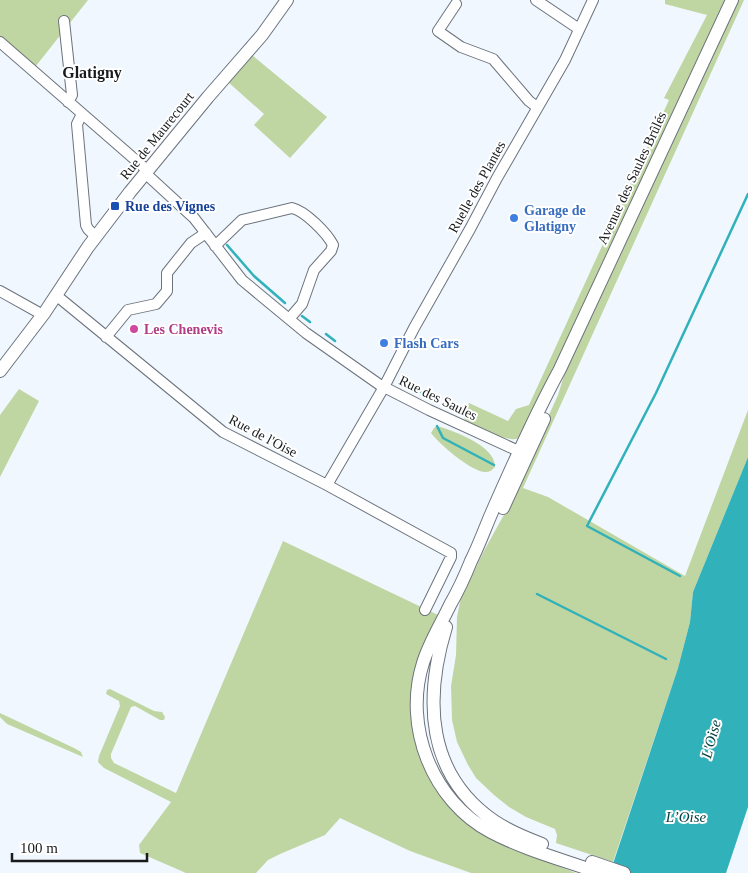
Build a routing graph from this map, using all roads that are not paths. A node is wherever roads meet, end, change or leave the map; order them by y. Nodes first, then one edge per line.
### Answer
1 (287, 0) edge
2 (536, 0) edge
3 (593, 0) edge
4 (732, 0) edge
5 (456, 4) dead end
6 (64, 21) dead end
7 (580, 29) junction
8 (0, 42) edge
9 (68, 102) junction
10 (537, 107) junction
11 (82, 114) junction
12 (146, 171) junction
13 (206, 233) junction
14 (96, 237) junction
15 (215, 246) junction
16 (0, 291) edge
17 (57, 296) junction
18 (43, 315) junction
19 (289, 319) junction
20 (106, 337) junction
21 (0, 371) edge
22 (384, 387) junction
23 (524, 454) junction
24 (327, 485) junction
25 (425, 610) dead end
26 (555, 853) junction
27 (600, 873) edge
28 (624, 873) edge

1 - 12 main road, Rue de Maurecourt
2 - 7 street
3 - 7 street, Ruelle des Plantes
4 - 23 main road, Avenue des Saules Brûlés
5 - 10 street
6 - 9 street
7 - 10 street, Ruelle des Plantes
8 - 9 street
9 - 11 street
10 - 22 street, Ruelle des Plantes
11 - 12 street
11 - 14 street
12 - 13 street
12 - 14 main road, Rue de Maurecourt
13 - 15 street
13 - 20 street
14 - 17 main road, Rue de Maurecourt
15 - 19 street
15 - 19 street
16 - 18 street
17 - 18 main road, Rue de Maurecourt
17 - 20 street, Rue de l'Oise
18 - 21 main road, Rue de Maurecourt
19 - 22 street
20 - 24 street, Rue de l'Oise
22 - 23 street, Rue des Saules
22 - 24 street, Rue des Saules
23 - 26 main road, Avenue des Saules Brûlés
24 - 25 street, Rue de l'Oise
26 - 27 main road
26 - 28 main road

